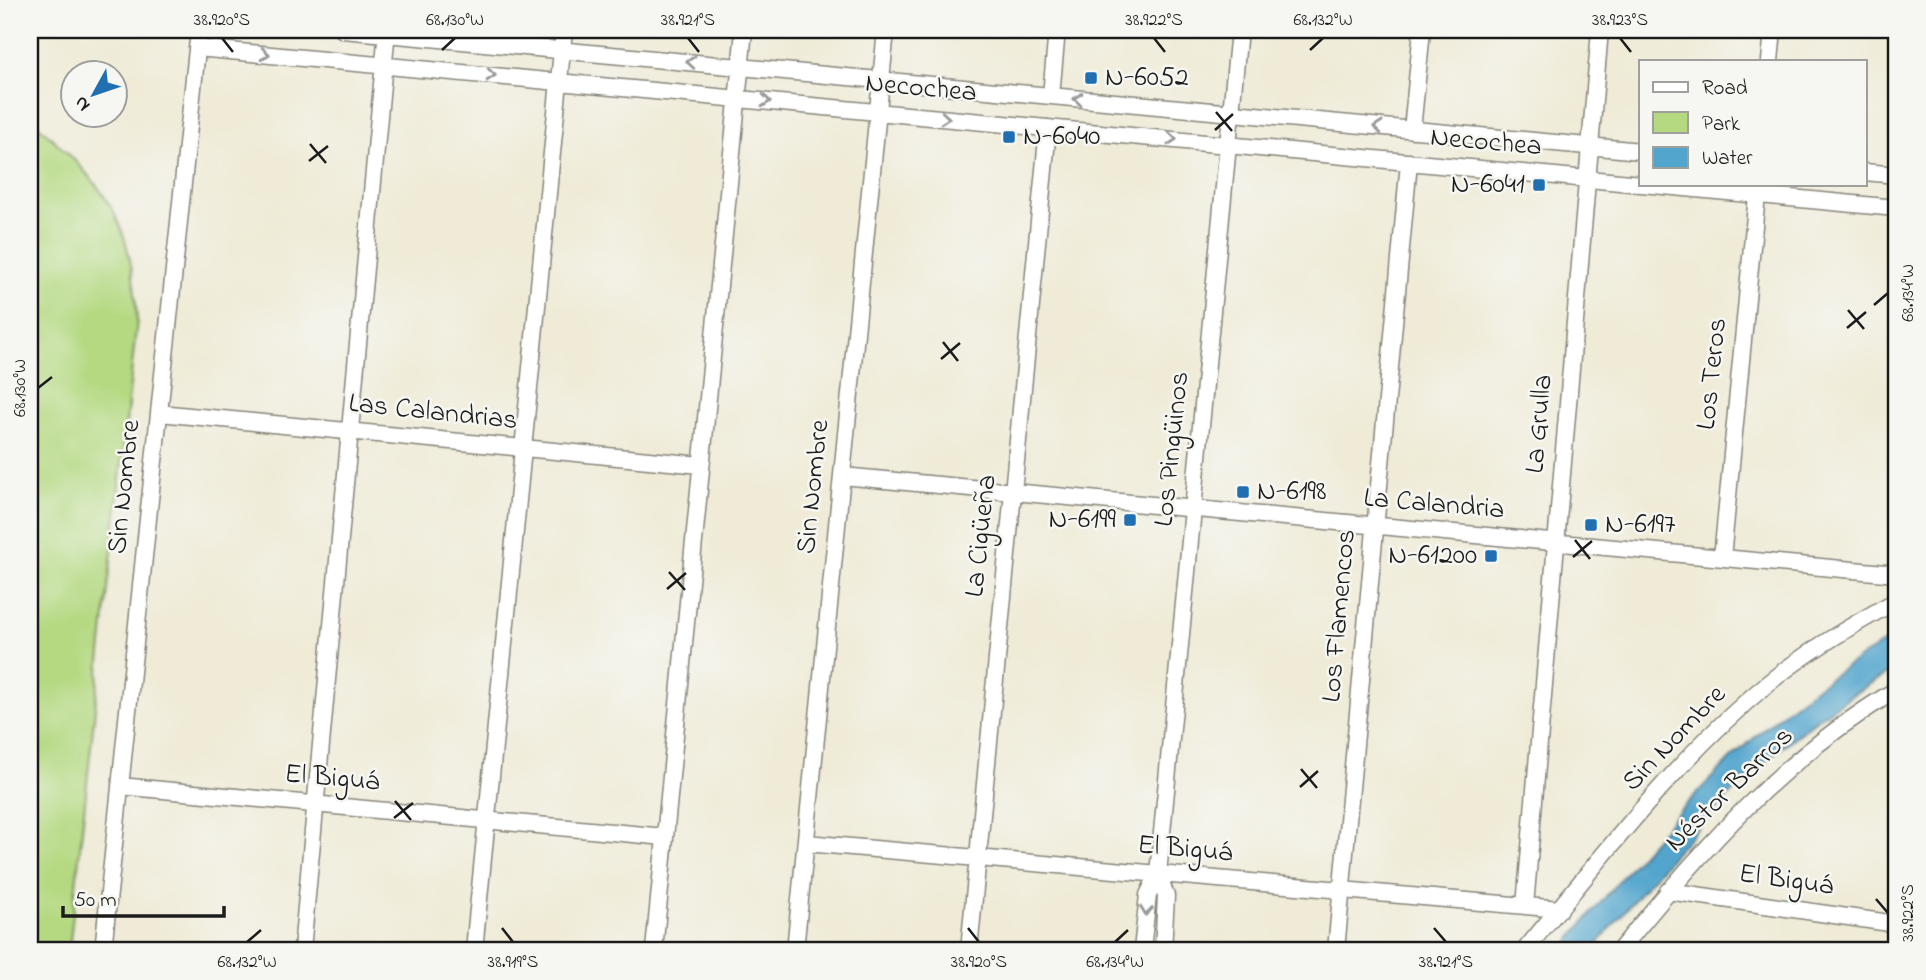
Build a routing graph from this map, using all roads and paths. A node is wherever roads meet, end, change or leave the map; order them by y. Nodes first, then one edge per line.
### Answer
1 (199, 30) edge
2 (343, 30) edge
3 (564, 30) edge
4 (744, 30) edge
5 (886, 30) edge
6 (1057, 30) edge
7 (1239, 30) edge
8 (1422, 30) edge
9 (1600, 30) edge
10 (1773, 30) edge
11 (387, 32) edge
12 (197, 48) junction
13 (562, 50) junction
14 (1770, 60) edge
15 (384, 65) junction
16 (740, 67) junction
17 (881, 80) junction
18 (559, 82) junction
19 (1051, 96) junction
20 (737, 99) junction
21 (877, 112) junction
22 (1231, 113) junction
23 (1048, 128) junction
24 (1412, 130) junction
25 (1228, 145) junction
26 (1590, 147) junction
27 (1639, 151) edge
28 (1409, 162) junction
29 (1867, 172) edge
30 (1896, 175) edge
31 (1588, 179) junction
32 (1639, 184) edge
33 (1662, 186) edge
34 (1757, 195) junction
35 (1896, 208) edge
36 (159, 413) junction
37 (350, 431) junction
38 (523, 448) junction
39 (701, 465) junction
40 (842, 476) junction
41 (1013, 492) junction
42 (1193, 509) junction
43 (1375, 526) junction
44 (1556, 543) junction
45 (1722, 558) junction
46 (1896, 575) edge
47 (1896, 601) edge
48 (1896, 690) edge
49 (120, 786) junction
50 (315, 804) junction
51 (487, 820) junction
52 (665, 837) junction
53 (806, 843) junction
54 (977, 858) junction
55 (1158, 874) junction
56 (1340, 890) junction
57 (1668, 891) junction
58 (1525, 906) junction
59 (1560, 909) junction
60 (1896, 924) edge
61 (103, 950) edge
62 (302, 950) edge
63 (474, 950) edge
64 (654, 950) edge
65 (795, 950) edge
66 (969, 950) edge
67 (1142, 950) edge
68 (1163, 950) edge
69 (1336, 950) edge
70 (1525, 950) edge
71 (1620, 950) edge

1 - 12 street, Sin Nombre
2 - 11 street, Necochea
3 - 13 street
4 - 16 street
5 - 17 street, Sin Nombre
6 - 19 street
7 - 22 street, Los Pingüinos
8 - 24 street
9 - 26 street, La Grulla
10 - 14 street
11 - 13 street, Necochea
11 - 15 street
12 -> 15 street, Necochea
12 - 36 street, Sin Nombre
16 -> 13 street, Necochea
13 - 18 street
15 -> 18 street, Necochea
15 - 37 street
16 - 17 street, Necochea
16 - 20 street
17 - 19 street, Necochea
17 - 21 street, Sin Nombre
18 - 20 street, Necochea
18 - 38 street
22 -> 19 street, Necochea
20 -> 21 street, Necochea
20 - 39 street
21 -> 23 street, Necochea
21 - 40 street, Sin Nombre
24 -> 22 street, Necochea
22 - 25 street, Los Pingüinos
23 -> 25 street, Necochea
23 - 41 street, La Cigüeña
24 - 26 street, Necochea
25 - 28 street, Necochea
25 - 42 street, Los Pingüinos
26 - 27 street, Necochea
26 - 31 street, La Grulla
28 - 31 street, Necochea
28 - 43 street, Los Flamencos
29 - 30 street
31 - 32 street, Necochea
31 - 44 street, La Grulla
33 - 34 street, Necochea
34 - 35 street, Necochea
34 - 45 street, Los Teros
36 - 37 street, Las Calandrias
36 - 49 street, Sin Nombre
37 - 38 street, Las Calandrias
37 - 50 street
38 - 39 street, Las Calandrias
38 - 51 street
39 - 52 street
40 - 41 street, La Calandria
40 - 53 street, Sin Nombre
41 - 42 street, La Calandria
41 - 54 street, La Cigüeña
42 - 43 street, La Calandria
42 - 55 street, Los Pingüinos
43 - 44 street, La Calandria
43 - 56 street, Los Flamencos
44 - 45 street, La Calandria
44 - 58 street, La Grulla
45 - 46 street, La Calandria
47 - 59 street, Sin Nombre
48 - 57 street, Néstor Barros
49 - 50 street, El Biguá
49 - 61 street, Sin Nombre
50 - 51 street, El Biguá
50 - 62 street
51 - 52 street, El Biguá
51 - 63 street
52 - 64 street
53 - 54 street, El Biguá
53 - 65 street, Sin Nombre
54 - 55 street, El Biguá
54 - 66 street, La Cigüeña
55 - 56 street, El Biguá
55 -> 67 street, Los Pingüinos
55 - 68 street, Los Pingüinos
56 - 58 street, El Biguá
56 - 69 street, Los Flamencos
57 - 60 street, El Biguá
57 - 71 street, Néstor Barros
58 - 59 street, El Biguá
59 - 70 street, Sin Nombre

